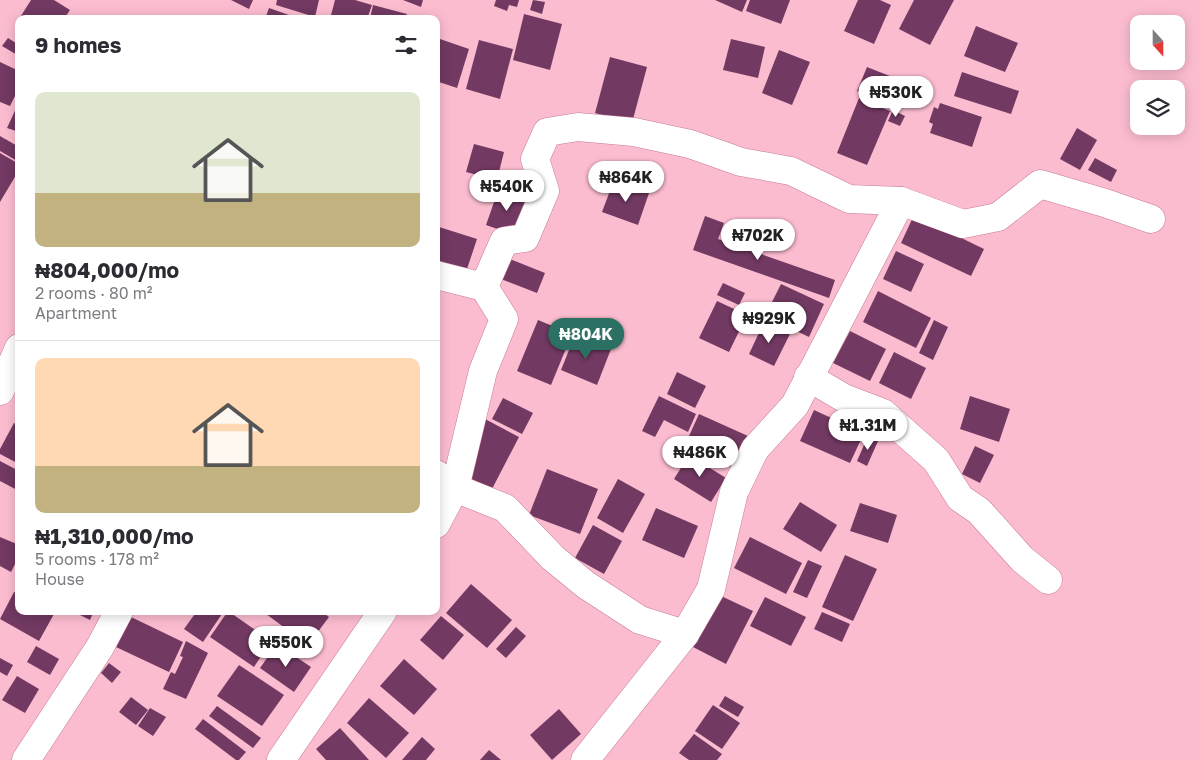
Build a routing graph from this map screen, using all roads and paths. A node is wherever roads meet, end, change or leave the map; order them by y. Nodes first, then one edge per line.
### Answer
1 (901, 201) junction
2 (1150, 219) dead end
3 (440, 276) edge
4 (484, 287) junction
5 (15, 357) edge
6 (808, 377) junction
7 (0, 391) edge
8 (446, 481) edge
9 (440, 507) edge
10 (1048, 580) dead end
11 (117, 615) edge
12 (380, 615) edge
13 (685, 634) junction
14 (26, 760) edge
15 (281, 760) edge
16 (585, 760) edge

1 - 2 street
1 - 4 street
1 - 6 street
3 - 4 street
4 - 8 street
5 - 7 street
6 - 10 street
6 - 13 street
8 - 9 street
8 - 13 street
11 - 14 street
12 - 15 street
13 - 16 street

